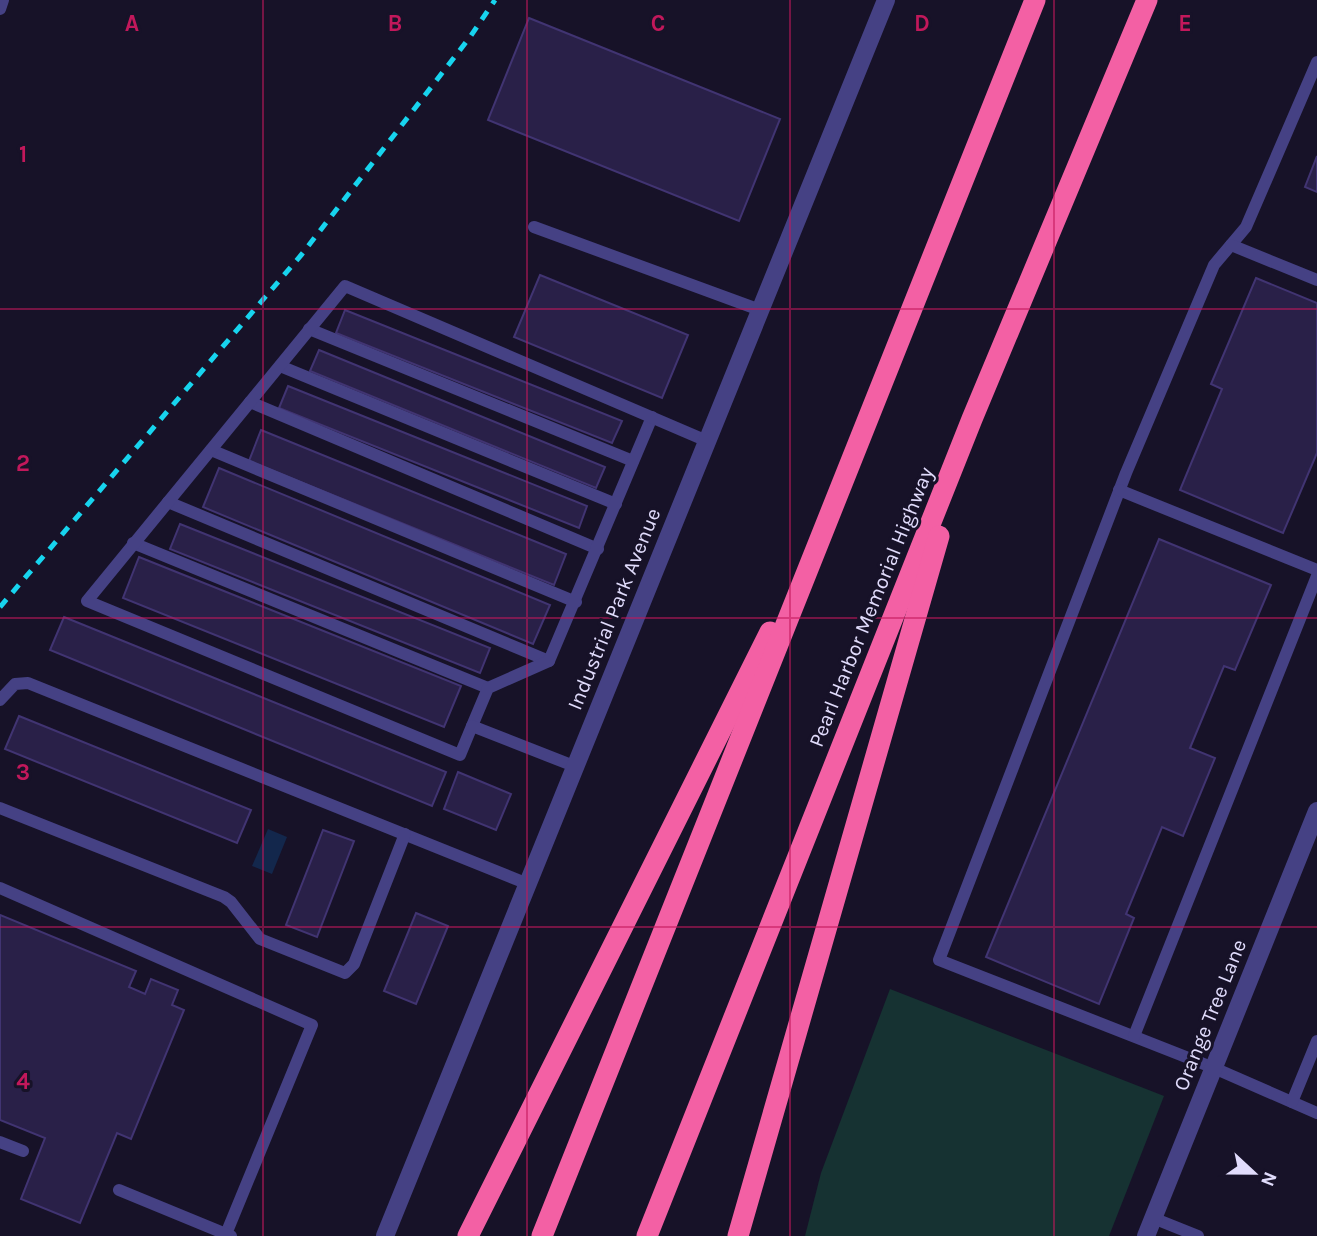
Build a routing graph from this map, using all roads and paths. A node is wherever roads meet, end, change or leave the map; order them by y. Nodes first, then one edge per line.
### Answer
1 (4, 0) edge
2 (886, 0) edge
3 (1035, 0) edge
4 (1147, 0) edge
5 (0, 9) edge
6 (1317, 62) edge
7 (534, 227) dead end
8 (1231, 245) junction
9 (1317, 280) edge
10 (760, 310) junction
11 (309, 329) junction
12 (280, 366) junction
13 (250, 402) junction
14 (652, 417) junction
15 (972, 419) junction
16 (706, 441) junction
17 (211, 450) junction
18 (633, 461) junction
19 (1119, 490) junction
20 (167, 502) junction
21 (835, 502) junction
22 (616, 504) junction
23 (133, 542) junction
24 (598, 549) junction
25 (1317, 570) edge
26 (1317, 576) edge
27 (576, 603) junction
28 (549, 662) junction
29 (488, 688) junction
30 (0, 700) edge
31 (472, 726) junction
32 (574, 766) junction
33 (0, 808) edge
34 (1317, 811) edge
35 (405, 834) junction
36 (528, 884) junction
37 (0, 888) edge
38 (1134, 1037) junction
39 (1317, 1041) edge
40 (1214, 1068) junction
41 (1292, 1102) junction
42 (1317, 1113) edge
43 (0, 1142) edge
44 (23, 1152) dead end
45 (119, 1190) dead end
46 (1153, 1218) junction
47 (229, 1235) edge
48 (385, 1236) edge
49 (468, 1236) edge
50 (542, 1236) edge
51 (648, 1236) edge
52 (738, 1236) edge
53 (1146, 1236) edge
54 (1198, 1236) edge

1 - 5 lane
2 - 10 street, Industrial Park Avenue
3 - 21 highway
4 - 15 highway, Pearl Harbor Memorial Highway
6 - 8 lane
7 - 10 lane
8 - 9 lane
8 - 19 lane
10 - 16 street, Industrial Park Avenue
11 - 12 lane
11 - 14 lane
11 - 18 lane
12 - 13 lane
12 - 22 lane
13 - 17 lane
13 - 24 lane
14 - 16 lane
14 - 18 lane
15 - 51 highway, Pearl Harbor Memorial Highway
15 - 52 highway
16 - 32 street, Industrial Park Avenue
17 - 20 lane
17 - 27 lane
18 - 22 lane
19 - 25 lane
19 - 38 lane
20 - 23 lane
20 - 28 lane
21 - 49 highway
21 - 50 highway
22 - 24 lane
23 - 29 lane
23 - 31 lane
24 - 27 lane
26 - 38 lane
27 - 28 lane
28 - 29 lane
29 - 31 lane
30 - 35 lane
31 - 32 lane
32 - 36 street, Industrial Park Avenue
33 - 35 lane
34 - 40 street, Orange Tree Lane
35 - 36 lane
36 - 48 street, Industrial Park Avenue
37 - 47 lane
38 - 40 lane
39 - 41 lane
40 - 41 lane
40 - 46 street, Orange Tree Lane
41 - 42 lane
43 - 44 lane
45 - 47 lane
46 - 53 street, Orange Tree Lane
46 - 54 lane

